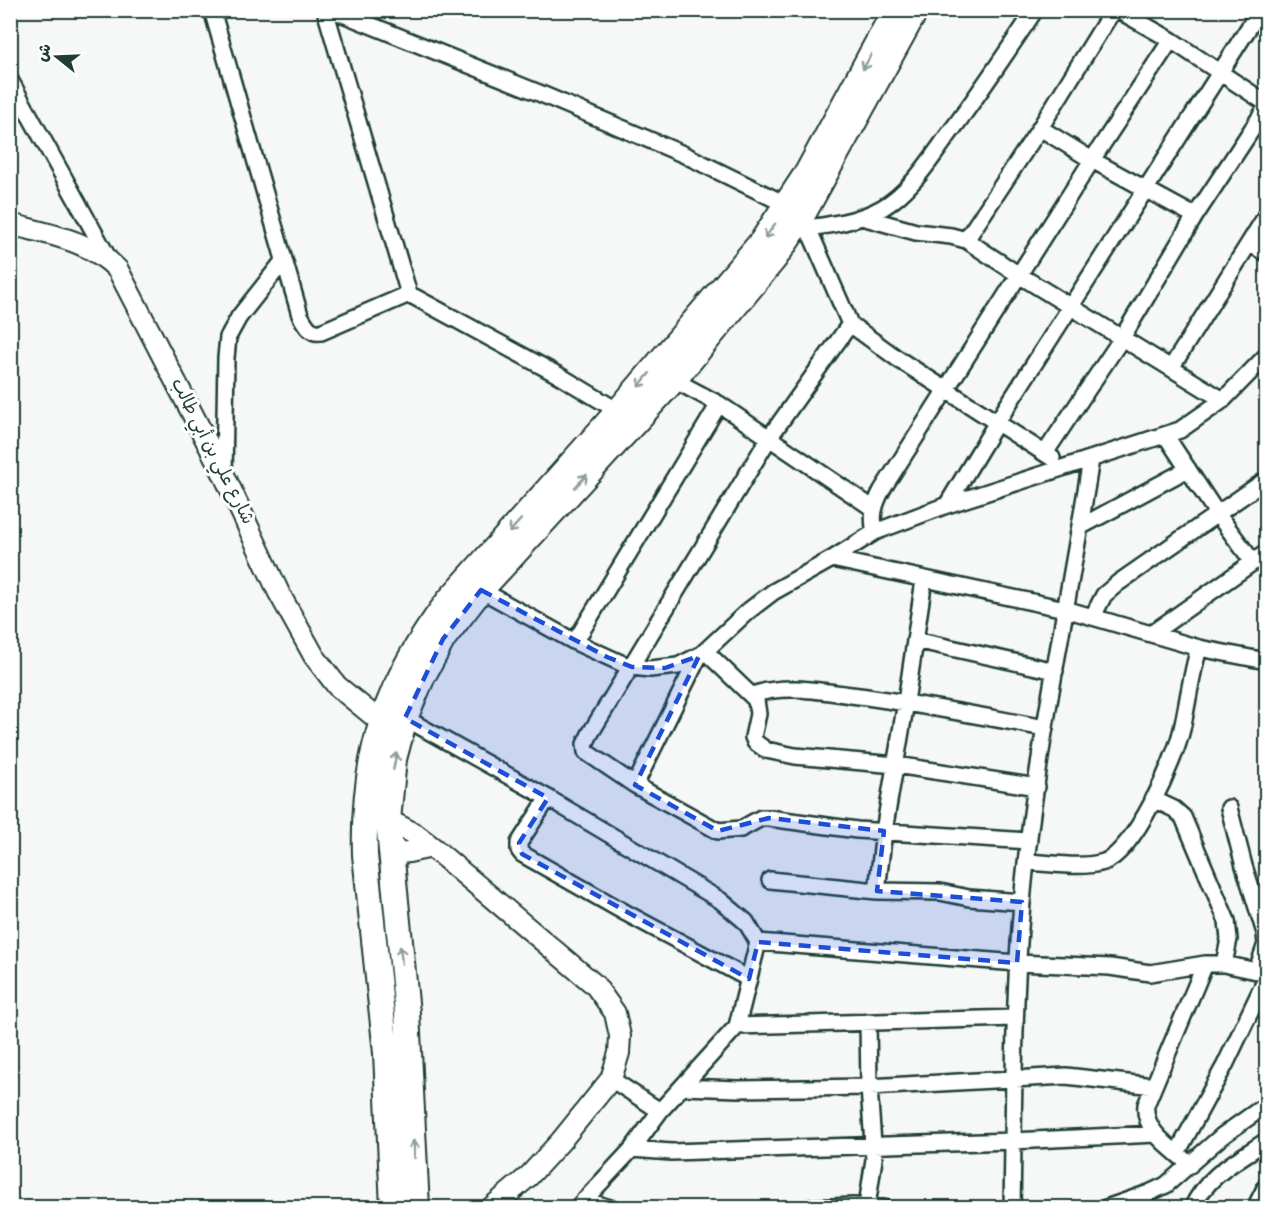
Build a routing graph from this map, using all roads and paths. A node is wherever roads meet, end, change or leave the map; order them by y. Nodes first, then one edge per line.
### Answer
1 (212, 10) edge
2 (325, 10) edge
3 (333, 10) edge
4 (895, 10) edge
5 (916, 10) edge
6 (1035, 10) edge
7 (1113, 10) edge
8 (1119, 10) edge
9 (1260, 10) edge
10 (1171, 40) junction
11 (1220, 72) junction
12 (10, 80) edge
13 (1266, 103) edge
14 (1266, 108) edge
15 (1040, 128) junction
16 (1092, 160) junction
17 (1145, 190) junction
18 (787, 205) junction
19 (1195, 216) junction
20 (1266, 216) edge
21 (862, 217) junction
22 (10, 224) edge
23 (802, 229) junction
24 (966, 240) junction
25 (1250, 244) junction
26 (1266, 253) edge
27 (284, 260) junction
28 (110, 261) junction
29 (1018, 275) junction
30 (409, 294) junction
31 (1070, 307) junction
32 (850, 324) junction
33 (1122, 338) junction
34 (1266, 356) edge
35 (1171, 368) junction
36 (674, 380) junction
37 (948, 389) junction
38 (1223, 400) junction
39 (718, 404) junction
40 (618, 411) junction
41 (997, 422) junction
42 (1166, 436) junction
43 (769, 438) junction
44 (1045, 453) junction
45 (1091, 459) junction
46 (1065, 467) junction
47 (1188, 469) junction
48 (225, 475) junction
49 (1266, 480) edge
50 (947, 505) junction
51 (873, 509) junction
52 (1218, 515) junction
53 (1080, 527) junction
54 (875, 532) junction
55 (1266, 553) edge
56 (832, 559) junction
57 (1253, 562) junction
58 (924, 580) junction
59 (481, 590) junction
60 (1065, 609) junction
61 (1093, 616) junction
62 (1151, 634) junction
63 (915, 640) junction
64 (575, 642) junction
65 (1199, 648) junction
66 (702, 653) junction
67 (1264, 658) edge
68 (632, 667) junction
69 (1054, 671) junction
70 (752, 695) junction
71 (906, 702) junction
72 (405, 718) junction
73 (381, 722) junction
74 (1045, 728) junction
75 (896, 765) junction
76 (635, 784) junction
77 (1036, 787) junction
78 (548, 798) junction
79 (1153, 799) junction
80 (1229, 808) dead end
81 (388, 820) junction
82 (884, 831) junction
83 (1029, 841) junction
84 (432, 847) junction
85 (390, 854) junction
86 (1026, 862) junction
87 (770, 880) dead end
88 (877, 891) junction
89 (1022, 902) junction
90 (758, 942) junction
91 (1017, 963) junction
92 (1205, 964) junction
93 (1224, 964) junction
94 (1263, 974) edge
95 (749, 979) junction
96 (1015, 1018) junction
97 (868, 1022) junction
98 (737, 1026) junction
99 (398, 1051) junction
100 (1013, 1078) junction
101 (611, 1079) junction
102 (1154, 1086) junction
103 (684, 1087) junction
104 (869, 1087) junction
105 (1266, 1105) edge
106 (660, 1111) junction
107 (1156, 1134) junction
108 (1013, 1141) junction
109 (1266, 1142) edge
110 (874, 1145) junction
111 (632, 1149) junction
112 (1178, 1153) junction
113 (1190, 1165) junction
114 (1266, 1186) edge
115 (581, 1204) edge
116 (858, 1207) edge
117 (393, 1208) edge
118 (417, 1208) edge
119 (491, 1208) edge
120 (610, 1208) edge
121 (810, 1208) edge
122 (884, 1208) edge
123 (1012, 1208) edge
124 (1106, 1208) edge
125 (1192, 1208) edge
126 (1255, 1208) edge

1 - 27 street
2 - 30 street
3 - 18 street
4 -> 18 main road
5 - 23 main road
6 - 21 street
7 - 15 street
8 - 10 street
9 - 11 street
10 - 11 street
10 - 16 street
11 - 13 street
11 - 17 street
12 - 28 street
14 - 19 street
15 - 16 street
15 - 24 street
16 - 17 street
16 - 29 street
17 - 19 street
17 - 31 street
18 -> 40 main road
19 - 33 street
20 - 25 street
21 - 23 street
21 - 24 street
22 - 28 street, شارع علي بن أبي طالب
23 - 32 street
23 - 36 main road
24 - 29 street
25 - 26 street
25 - 35 street
27 - 30 street
27 - 48 street
28 - 48 street, شارع علي بن أبي طالب
29 - 31 street
29 - 37 street
30 - 40 street
31 - 33 street
31 - 41 street
32 - 37 street
32 - 43 street
33 - 35 street
33 - 44 street
34 - 38 street
35 - 38 street
36 - 39 street
59 -> 36 main road
37 - 41 street
37 - 51 street
38 - 42 street
39 - 43 street
39 - 64 street
40 -> 73 main road
41 - 44 street
41 - 50 street
42 - 45 street
42 - 47 street
43 - 51 street
43 - 68 street
44 - 46 street
45 - 46 street
45 - 53 street
46 - 50 street
47 - 52 street
47 - 53 street
48 - 73 street, شارع علي بن أبي طالب
49 - 52 street
50 - 54 street
51 - 54 street
52 - 57 street
52 - 61 street
53 - 60 street
54 - 56 street
55 - 57 street
56 - 58 street
56 - 66 street
57 - 62 street
58 - 60 street
58 - 63 street
59 - 64 street
59 - 72 main road
60 - 61 street
60 - 69 street
61 - 62 street
62 - 65 street
63 - 69 street
63 - 71 street
64 - 68 street
65 - 67 street
65 - 79 street
66 - 68 street
66 - 70 street
66 - 76 street
68 - 76 street
69 - 74 street
70 - 71 street
70 - 75 street
71 - 74 street
71 - 75 street
72 - 78 street
81 -> 72 main road
73 - 99 main road
74 - 77 street
75 - 77 street
75 - 82 street
76 - 82 street
77 - 83 street
78 - 90 street
78 - 95 street
79 - 86 street
79 - 93 street
80 - 94 street
81 - 84 street
81 - 85 main road
82 - 83 street
82 - 88 street
83 - 86 street
84 - 85 street
84 - 101 street
99 -> 85 main road
86 - 89 street
87 - 88 street
88 - 89 street
89 - 91 street
90 - 91 street
90 - 95 street
91 - 92 street
91 - 96 street
92 - 93 street
92 - 102 street
93 - 94 street
94 - 112 street
95 - 98 street
96 - 97 street
96 - 100 street
97 - 98 street
97 - 104 street
98 - 103 street
99 - 117 main road
118 -> 99 main road
100 - 102 street
100 - 104 street
100 - 108 street
101 - 106 street
101 - 119 street
102 - 107 street
103 - 104 street
103 - 106 street
104 - 110 street
105 - 113 street
106 - 111 street
107 - 108 street
107 - 112 street
108 - 110 street
108 - 123 street
109 - 125 street
110 - 111 street
110 - 116 street
111 - 115 street
112 - 113 street
113 - 124 street
114 - 126 street
115 - 120 street
116 - 121 street
116 - 122 street

